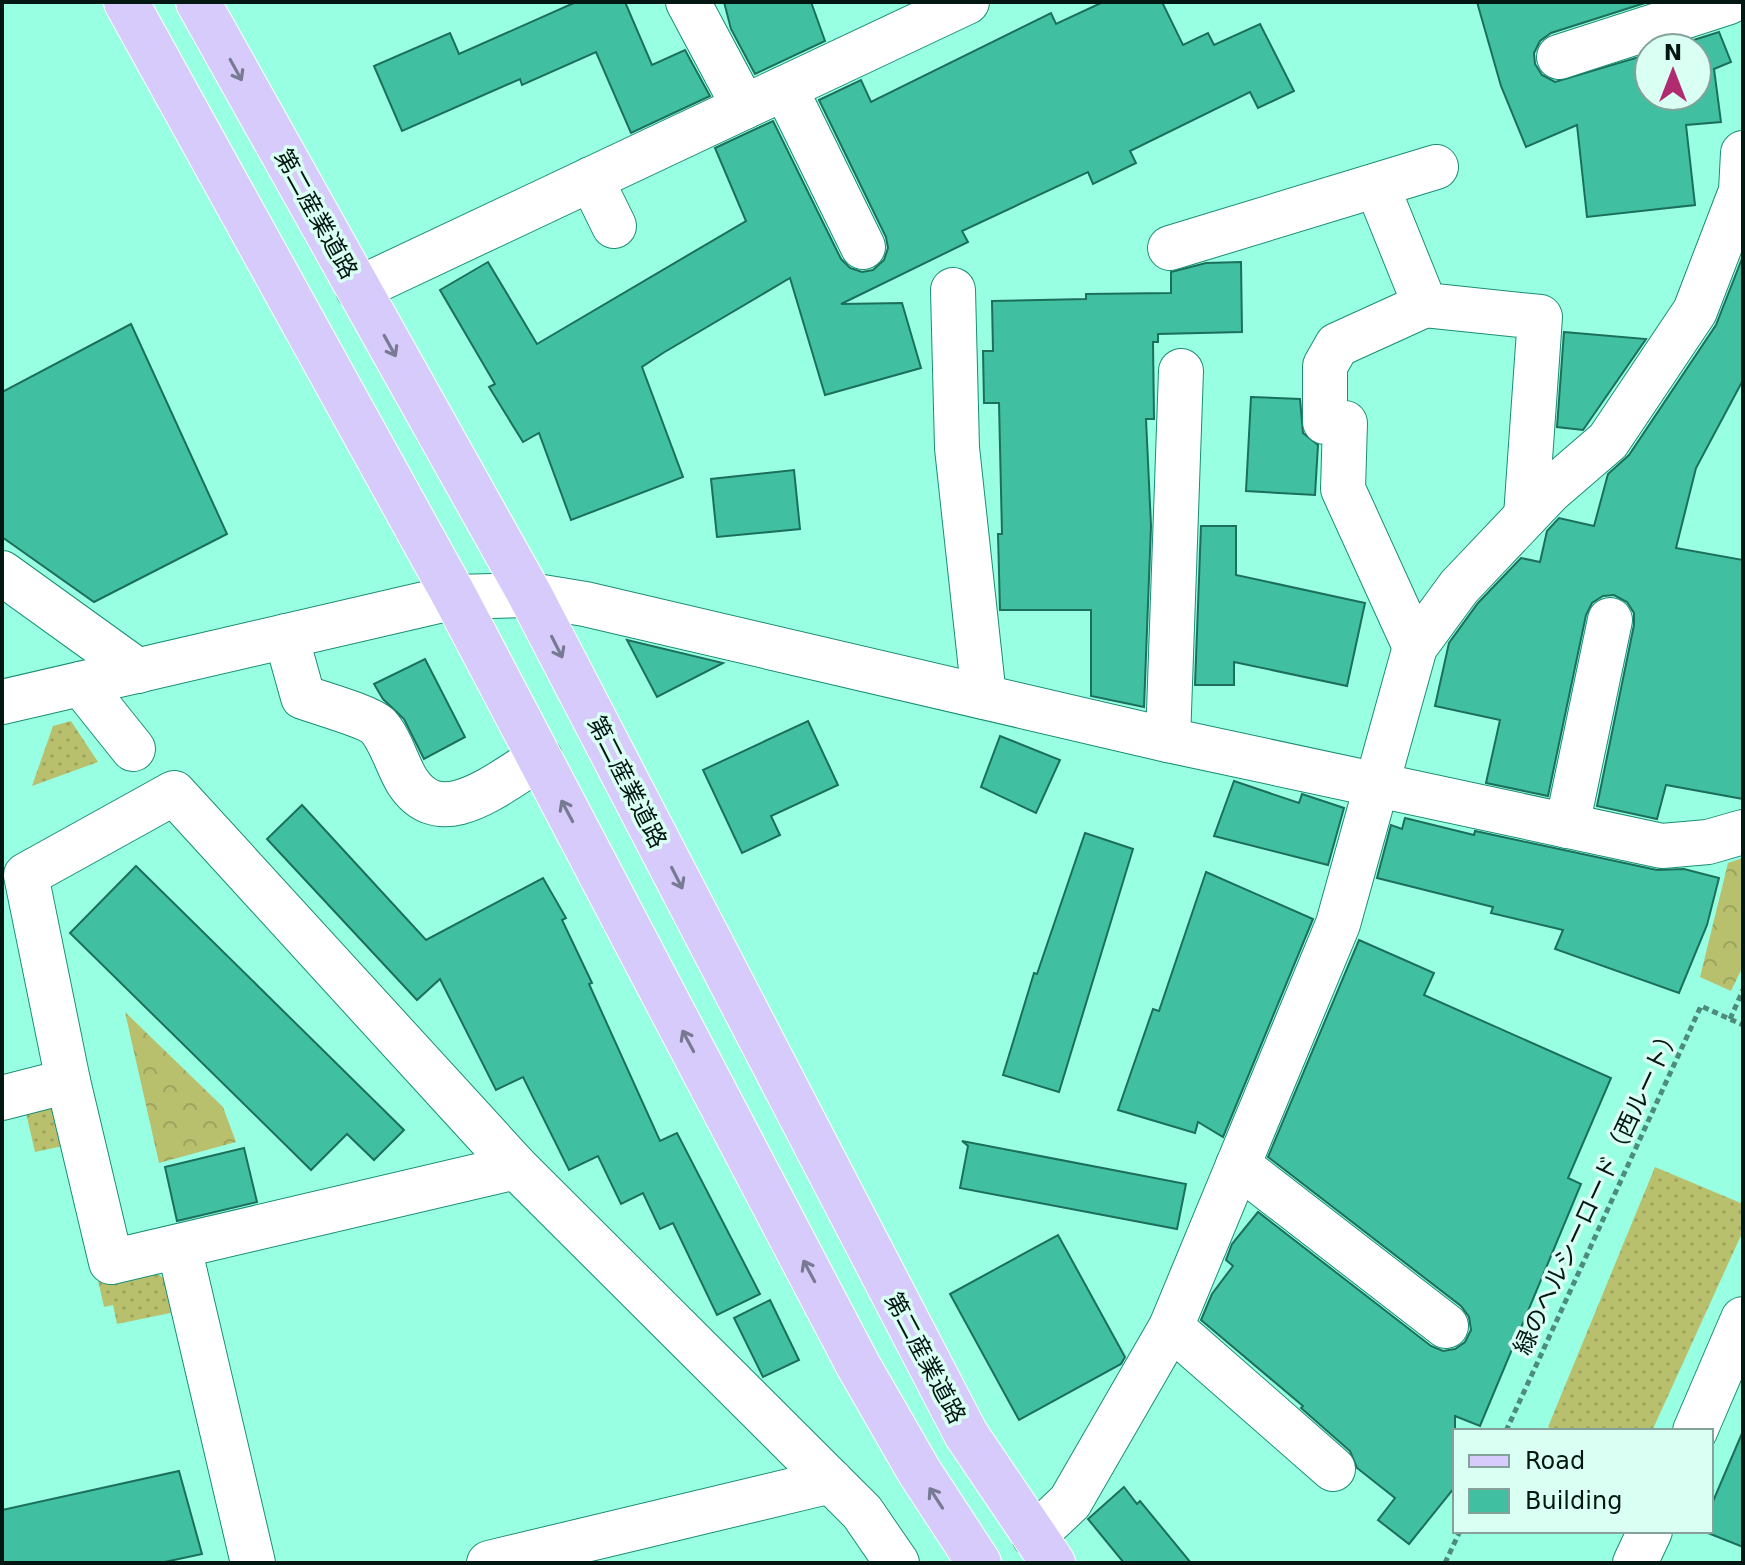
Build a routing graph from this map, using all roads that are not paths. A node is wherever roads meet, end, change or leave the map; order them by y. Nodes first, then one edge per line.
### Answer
1 (126, 2) edge
2 (198, 2) edge
3 (688, 2) edge
4 (967, 2) edge
5 (1729, 2) edge
6 (1559, 57) dead end
7 (785, 88) junction
8 (744, 107) junction
9 (1743, 153) edge
10 (1436, 167) dead end
11 (591, 179) junction
12 (1377, 186) junction
13 (614, 226) dead end
14 (863, 247) dead end
15 (1170, 248) dead end
16 (358, 289) junction
17 (953, 290) dead end
18 (1425, 305) junction
19 (1181, 371) dead end
20 (1526, 516) junction
21 (2, 573) edge
22 (530, 595) junction
23 (455, 597) junction
24 (1610, 620) dead end
25 (286, 636) junction
26 (1415, 647) junction
27 (138, 671) junction
28 (81, 684) junction
29 (984, 697) junction
30 (2, 702) edge
31 (1168, 740) junction
32 (133, 749) dead end
33 (540, 758) junction
34 (1375, 784) junction
35 (1567, 826) junction
36 (1743, 832) edge
37 (68, 1081) junction
38 (2, 1098) edge
39 (1238, 1165) junction
40 (516, 1167) junction
41 (179, 1247) junction
42 (1743, 1319) edge
43 (1446, 1326) dead end
44 (1171, 1327) junction
45 (1696, 1429) edge
46 (1333, 1469) dead end
47 (831, 1481) junction
48 (1649, 1533) edge
49 (1043, 1549) edge
50 (253, 1563) edge
51 (489, 1563) edge
52 (897, 1563) edge
53 (979, 1563) edge
54 (1635, 1563) edge

1 - 23 main road
2 -> 16 main road, 第二産業道路
3 - 8 street
4 - 7 street
5 - 6 street
7 - 8 street
7 - 14 street
8 - 11 street
9 - 20 street
10 - 12 street
11 - 13 street
11 - 16 street
12 - 15 street
12 - 18 street
16 -> 22 main road, 第二産業道路
17 - 29 street
18 - 20 street
18 - 26 street
19 - 31 street
20 - 26 street
21 - 27 street
22 - 23 street
22 - 29 street
22 -> 49 main road, 第二産業道路
23 - 25 street
23 - 33 main road
24 - 35 street
25 - 27 street
25 - 33 street
26 - 34 street
27 - 28 street
28 - 30 street
28 - 32 street
29 - 31 street
31 - 34 street
53 -> 33 main road
34 - 35 street
34 - 39 street
35 - 36 street
37 - 38 street
37 - 40 street
37 - 41 street
39 - 43 street
39 - 44 street
40 - 41 street
40 - 47 street
41 - 50 street
42 - 45 street
44 - 46 street
44 - 49 street
47 - 51 street
47 - 52 street
48 - 54 street

